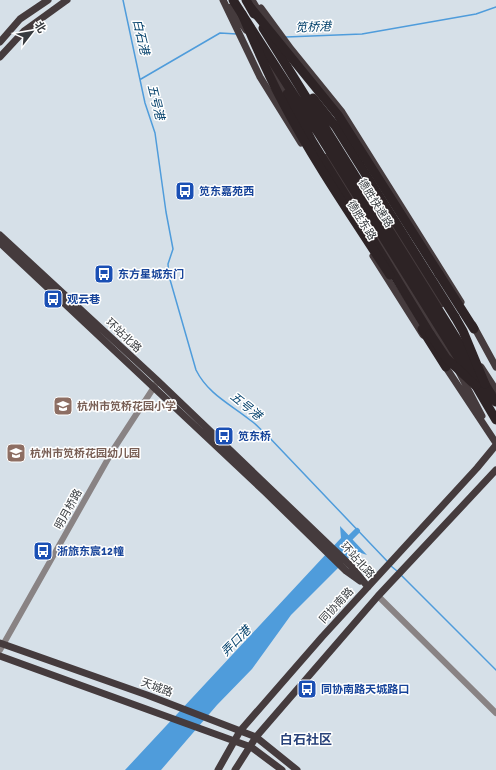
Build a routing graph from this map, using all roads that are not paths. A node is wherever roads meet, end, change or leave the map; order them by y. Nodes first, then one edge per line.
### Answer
1 (48, 0) edge
2 (67, 0) edge
3 (225, 0) edge
4 (233, 0) edge
5 (251, 2) edge
6 (238, 18) junction
7 (268, 24) junction
8 (0, 42) edge
9 (0, 57) edge
10 (301, 83) junction
11 (286, 92) junction
12 (0, 234) edge
13 (0, 243) edge
14 (474, 329) junction
15 (446, 367) junction
16 (496, 367) edge
17 (158, 380) junction
18 (485, 384) junction
19 (476, 386) junction
20 (153, 388) junction
21 (496, 390) edge
22 (496, 402) edge
23 (496, 420) edge
24 (496, 443) edge
25 (496, 470) edge
26 (323, 544) junction
27 (368, 588) junction
28 (378, 596) junction
29 (1, 646) edge
30 (0, 656) edge
31 (496, 713) edge
32 (240, 731) junction
33 (256, 738) junction
34 (234, 740) junction
35 (251, 747) junction
36 (218, 770) edge
37 (235, 770) edge
38 (282, 770) edge
39 (298, 770) edge

1 - 8 main road
2 - 9 main road
3 - 6 main road, 德胜东路
4 - 6 highway, 德胜快速路
5 - 7 main road, 德胜东路
5 - 14 highway, bridge
5 - 18 highway, 德胜快速路, bridge
6 - 11 main road, 德胜东路, bridge
6 - 15 highway, bridge
6 - 15 main road, 德胜东路
6 - 19 highway, 德胜快速路, bridge
7 - 10 main road, 德胜东路, bridge
7 - 14 main road, 德胜东路
10 - 18 highway, bridge
10 - 21 main road, 德胜东路
11 - 19 highway, bridge
11 - 24 main road, 德胜东路
12 - 17 main road, 环站北路
13 - 20 main road, 环站北路
14 - 16 main road, 德胜东路
15 - 24 main road, 德胜东路
17 - 20 street, 明月桥路
17 - 26 main road, 环站北路
18 - 22 highway, 德胜快速路
19 - 23 highway, 德胜快速路
20 - 26 main road, 环站北路
20 - 29 street, 明月桥路
24 - 27 main road, 同协南路
25 - 28 main road
26 - 27 main road, 环站北路
27 - 32 main road, 同协南路
28 - 31 street
28 - 33 main road
29 - 32 main road, 天城路
30 - 34 main road
32 - 33 main road, 天城路
32 - 34 main road, 同协南路
33 - 35 main road
33 - 39 main road, 天城路
34 - 35 main road
34 - 36 main road, 同协南路
35 - 37 main road
35 - 38 main road

